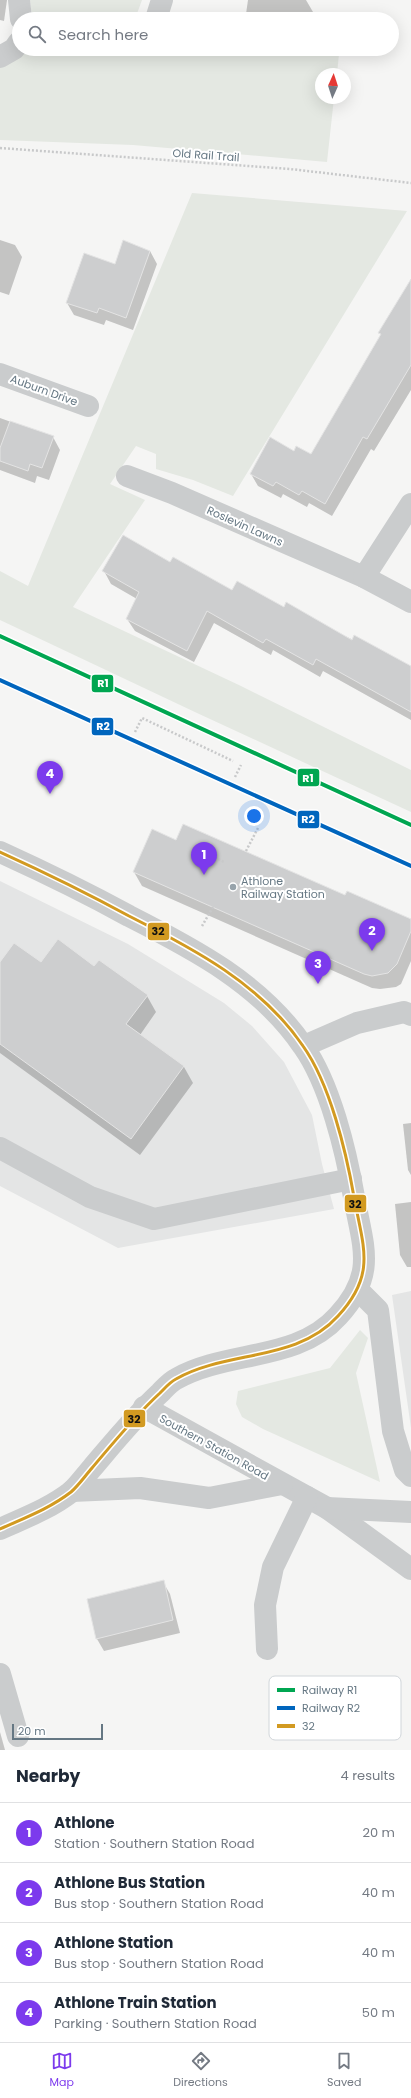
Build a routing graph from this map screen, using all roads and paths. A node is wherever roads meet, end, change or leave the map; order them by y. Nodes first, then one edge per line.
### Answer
1 (19, 0) edge
2 (162, 0) edge
3 (20, 12) edge
4 (158, 12) edge
5 (12, 50) edge
6 (0, 56) edge
7 (0, 148) edge
8 (411, 184) edge
9 (0, 374) edge
10 (88, 406) dead end
11 (127, 476) dead end
12 (411, 504) edge
13 (364, 576) junction
14 (411, 602) edge
15 (135, 732) dead end
16 (233, 761) dead end
17 (240, 765) dead end
18 (235, 778) dead end
19 (258, 828) dead end
20 (193, 847) dead end
21 (246, 851) dead end
22 (0, 852) edge
23 (224, 862) dead end
24 (411, 1015) edge
25 (304, 1046) junction
26 (0, 1148) edge
27 (351, 1179) junction
28 (358, 1290) junction
29 (144, 1408) junction
30 (411, 1476) edge
31 (282, 1484) junction
32 (72, 1491) junction
33 (307, 1497) junction
34 (326, 1508) junction
35 (411, 1512) edge
36 (0, 1529) edge
37 (411, 1569) edge
38 (267, 1649) dead end
39 (0, 1674) edge
40 (18, 1736) dead end

1 - 3 street
2 - 4 street
5 - 6 street
7 - 8 path, Old Rail Trail
9 - 10 street, Auburn Drive
11 - 13 street, Roslevin Lawns
12 - 13 street
13 - 14 street, Roslevin Lawns
15 - 16 path
17 - 18 path
19 - 21 path
20 - 23 path
22 - 25 street, Southern Station Road
24 - 25 street
25 - 27 street, Southern Station Road
26 - 27 street
27 - 28 street, Southern Station Road
28 - 29 street, Southern Station Road
28 - 30 street
29 - 31 street, Southern Station Road
29 - 32 street
31 - 32 street
31 - 33 street, Southern Station Road
32 - 36 street
33 - 34 street, Southern Station Road
33 - 38 street
34 - 35 street
34 - 37 street, Southern Station Road
39 - 40 street

